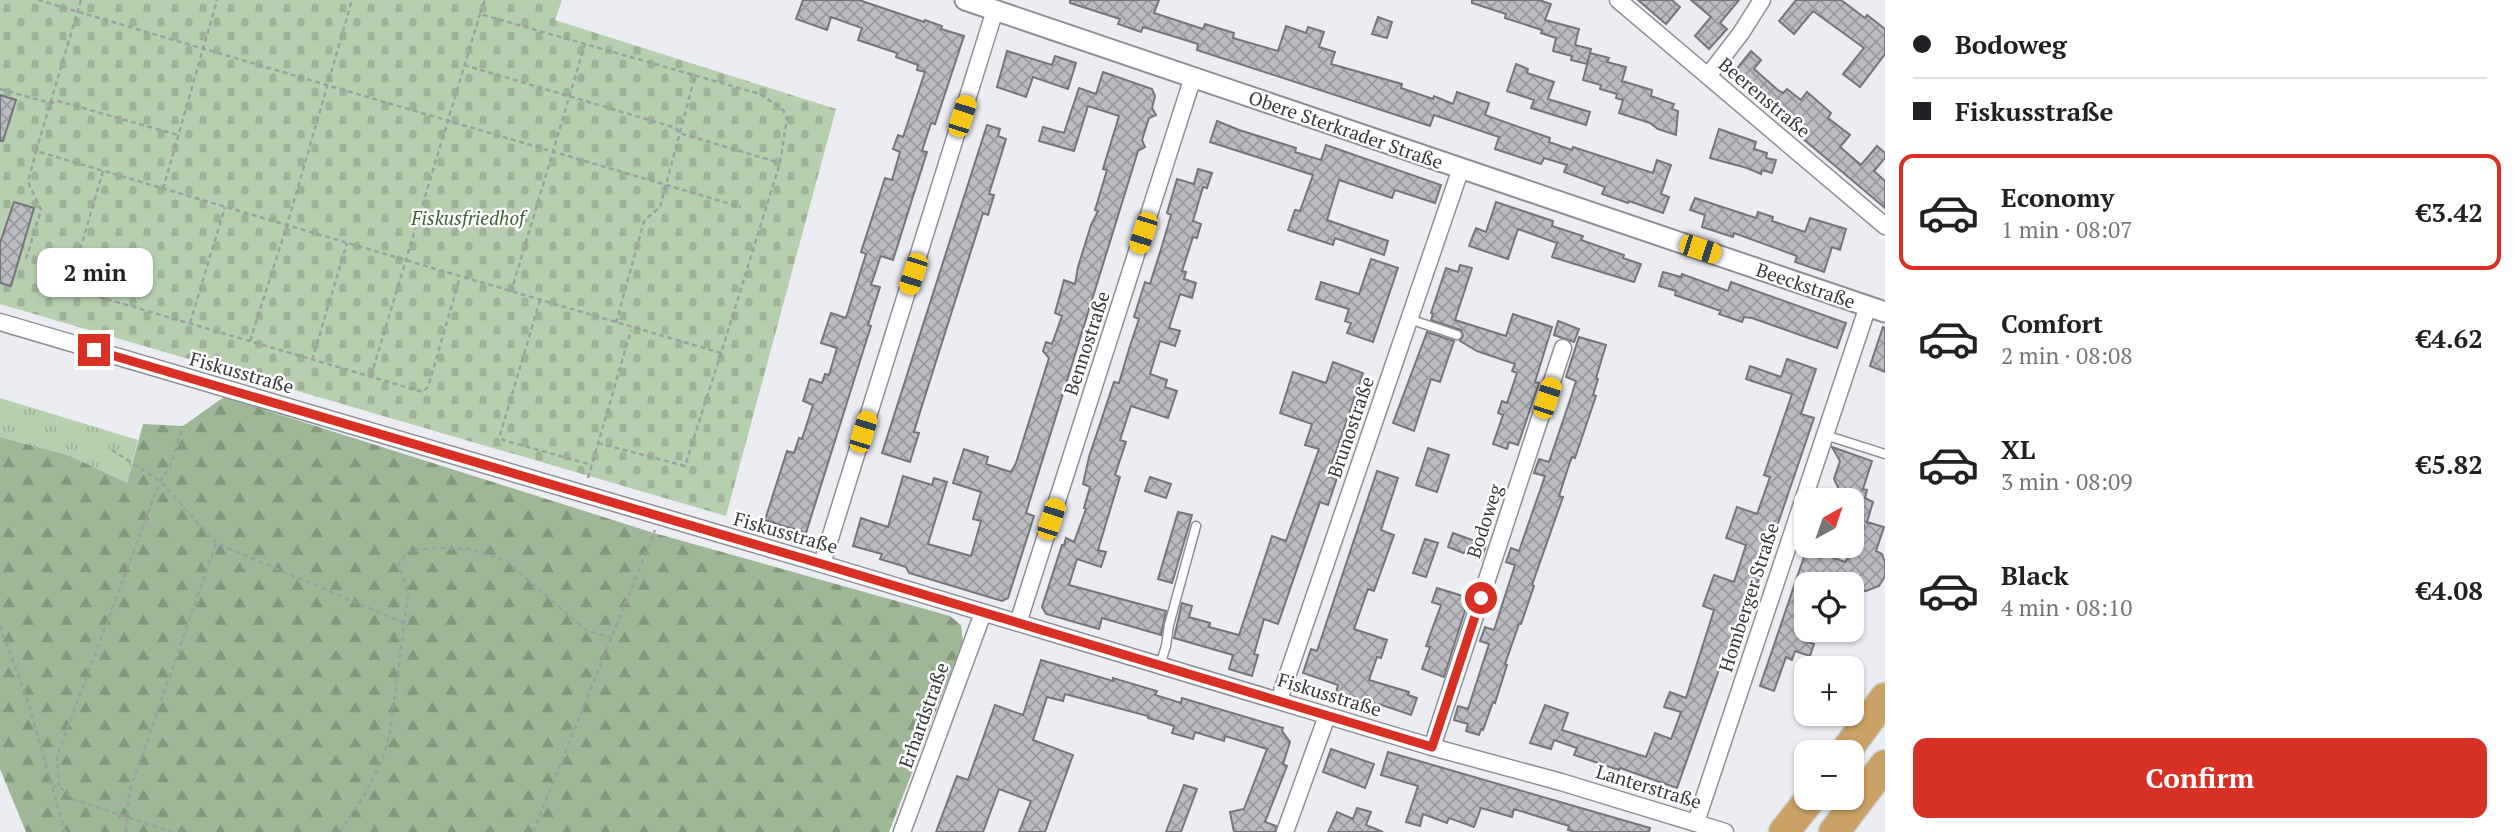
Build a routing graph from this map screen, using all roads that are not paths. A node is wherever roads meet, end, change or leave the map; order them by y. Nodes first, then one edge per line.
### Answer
1 (965, 0) edge
2 (1618, 0) edge
3 (1762, 0) edge
4 (995, 10) junction
5 (1708, 76) junction
6 (1193, 77) junction
7 (1461, 168) junction
8 (1885, 226) edge
9 (1726, 258) joint
10 (1877, 309) edge
11 (1409, 319) junction
12 (0, 322) edge
13 (1457, 335) dead end
14 (1563, 348) dead end
15 (1825, 435) junction
16 (1885, 454) edge
17 (1196, 526) dead end
18 (822, 564) junction
19 (984, 613) junction
20 (1018, 622) junction
21 (1160, 665) junction
22 (1885, 698) edge
23 (1279, 700) junction
24 (1327, 716) junction
25 (1854, 740) edge
26 (1432, 747) junction
27 (1885, 765) edge
28 (1561, 782) joint
29 (1802, 810) edge
30 (1696, 822) junction
31 (1785, 831) edge
32 (902, 832) edge
33 (1284, 832) edge
34 (1725, 832) edge
35 (1834, 832) edge

1 - 4 street, Obere Sterkrader Straße
2 - 5 street, Beerenstraße
3 - 5 street
4 - 6 street, Obere Sterkrader Straße
4 - 18 street
5 - 8 street, Beerenstraße
6 - 7 street, Obere Sterkrader Straße
6 - 20 street, Bennostraße
7 - 9 street, Obere Sterkrader Straße
7 - 11 street, Brunostraße
9 - 10 street, Beeckstraße
10 - 15 street, Homberger Straße
11 - 13 lane
11 - 23 street, Brunostraße
12 - 18 street, Fiskusstraße
14 - 26 street, Bodoweg
15 - 16 lane
15 - 30 street, Homberger Straße
17 - 21 lane
18 - 19 street, Fiskusstraße
19 - 20 street, Fiskusstraße
19 - 32 street, Erhardstraße
20 - 21 street, Fiskusstraße
21 - 23 street, Fiskusstraße
22 - 25 highway
23 - 24 street, Fiskusstraße
24 - 26 street, Fiskusstraße
24 - 33 street
26 - 28 street, Fiskusstraße
27 - 35 highway
28 - 30 street, Lanterstraße
29 - 31 highway
30 - 34 street, Lanterstraße

